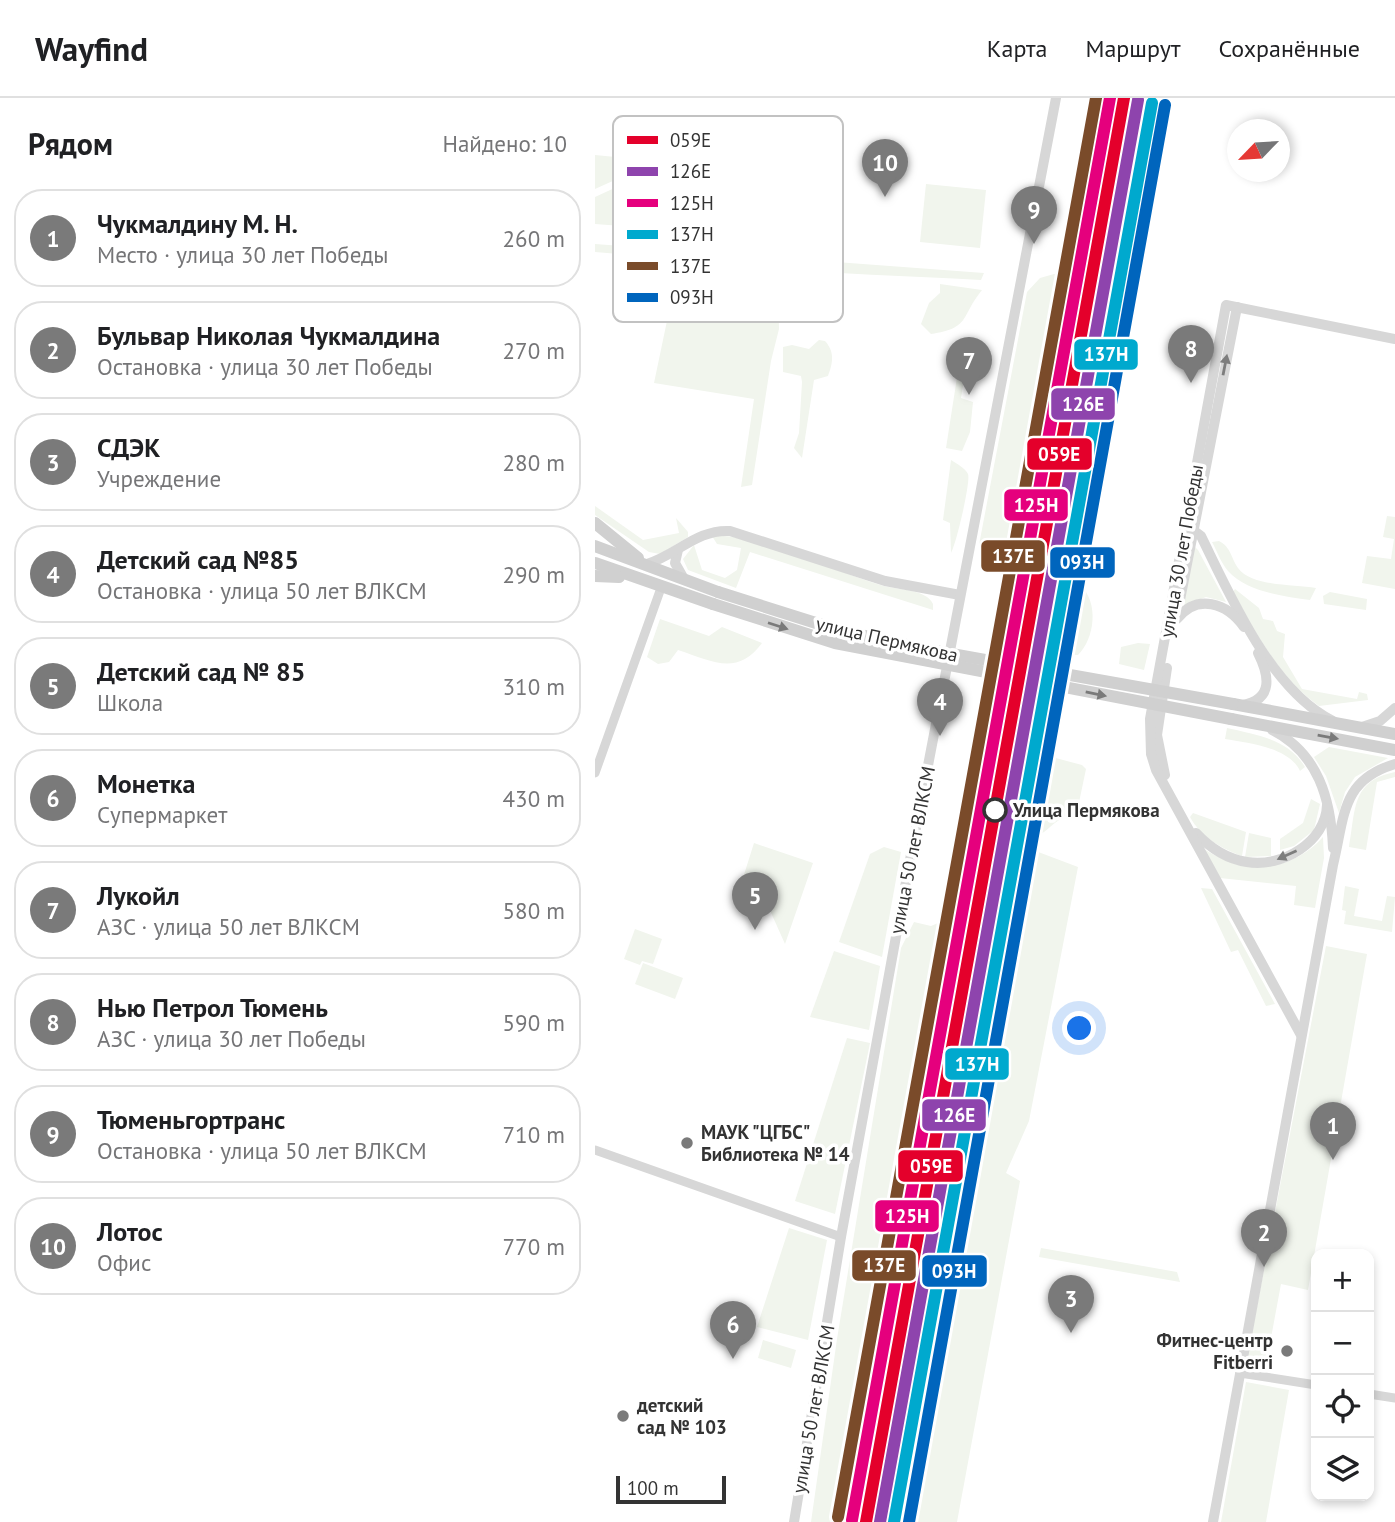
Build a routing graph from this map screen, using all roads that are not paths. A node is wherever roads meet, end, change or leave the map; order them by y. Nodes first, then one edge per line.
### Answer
1 (1056, 98) edge
2 (1395, 339) edge
3 (595, 523) edge
4 (1190, 528) junction
5 (595, 546) edge
6 (678, 550) junction
7 (595, 563) edge
8 (647, 564) junction
9 (595, 576) edge
10 (633, 578) junction
11 (684, 579) junction
12 (661, 588) junction
13 (960, 595) junction
14 (716, 598) junction
15 (1177, 619) junction
16 (1243, 624) junction
17 (1238, 705) junction
18 (1395, 708) edge
19 (1339, 723) junction
20 (1262, 725) junction
21 (1359, 727) junction
22 (1395, 734) edge
23 (1395, 750) edge
24 (1395, 764) edge
25 (595, 773) edge
26 (1327, 806) junction
27 (1178, 810) junction
28 (1333, 865) junction
29 (1301, 1035) junction
30 (595, 1150) edge
31 (841, 1237) junction
32 (1240, 1373) junction
33 (1311, 1384) edge
34 (1374, 1395) edge
35 (1395, 1398) edge
36 (794, 1522) edge
37 (1213, 1522) edge

1 - 13 street, улица 50 лет ВЛКСМ
2 - 4 street, улица 30 лет Победы
3 - 8 main road
4 - 15 street, улица 30 лет Победы
4 - 16 street
4 - 19 street
4 - 27 street, улица 30 лет Победы
5 - 8 main road, улица Пермякова
6 - 8 street
6 - 11 street
6 - 13 street
7 - 10 main road, улица Пермякова
8 - 11 main road, улица Пермякова
9 - 10 main road
10 - 12 main road, улица Пермякова
11 - 14 main road, улица Пермякова
12 - 14 main road, улица Пермякова
12 - 25 street
13 - 31 street, улица 50 лет ВЛКСМ
14 - 17 main road, улица Пермякова, bridge
14 -> 20 main road, улица Пермякова, bridge
15 - 16 street
15 - 27 street, улица 30 лет Победы
16 - 17 street
17 - 19 main road, улица Пермякова
18 - 21 street
19 - 21 main road, улица Пермякова
20 -> 23 main road, улица Пермякова
20 - 26 street
21 - 22 main road, улица Пермякова
24 - 28 street
26 -> 27 street
26 - 28 street
27 - 29 street, улица 30 лет Победы
28 - 29 street
29 - 32 street
30 - 31 street
31 - 36 street, улица 50 лет ВЛКСМ
32 - 33 street
32 - 37 street
34 - 35 street

